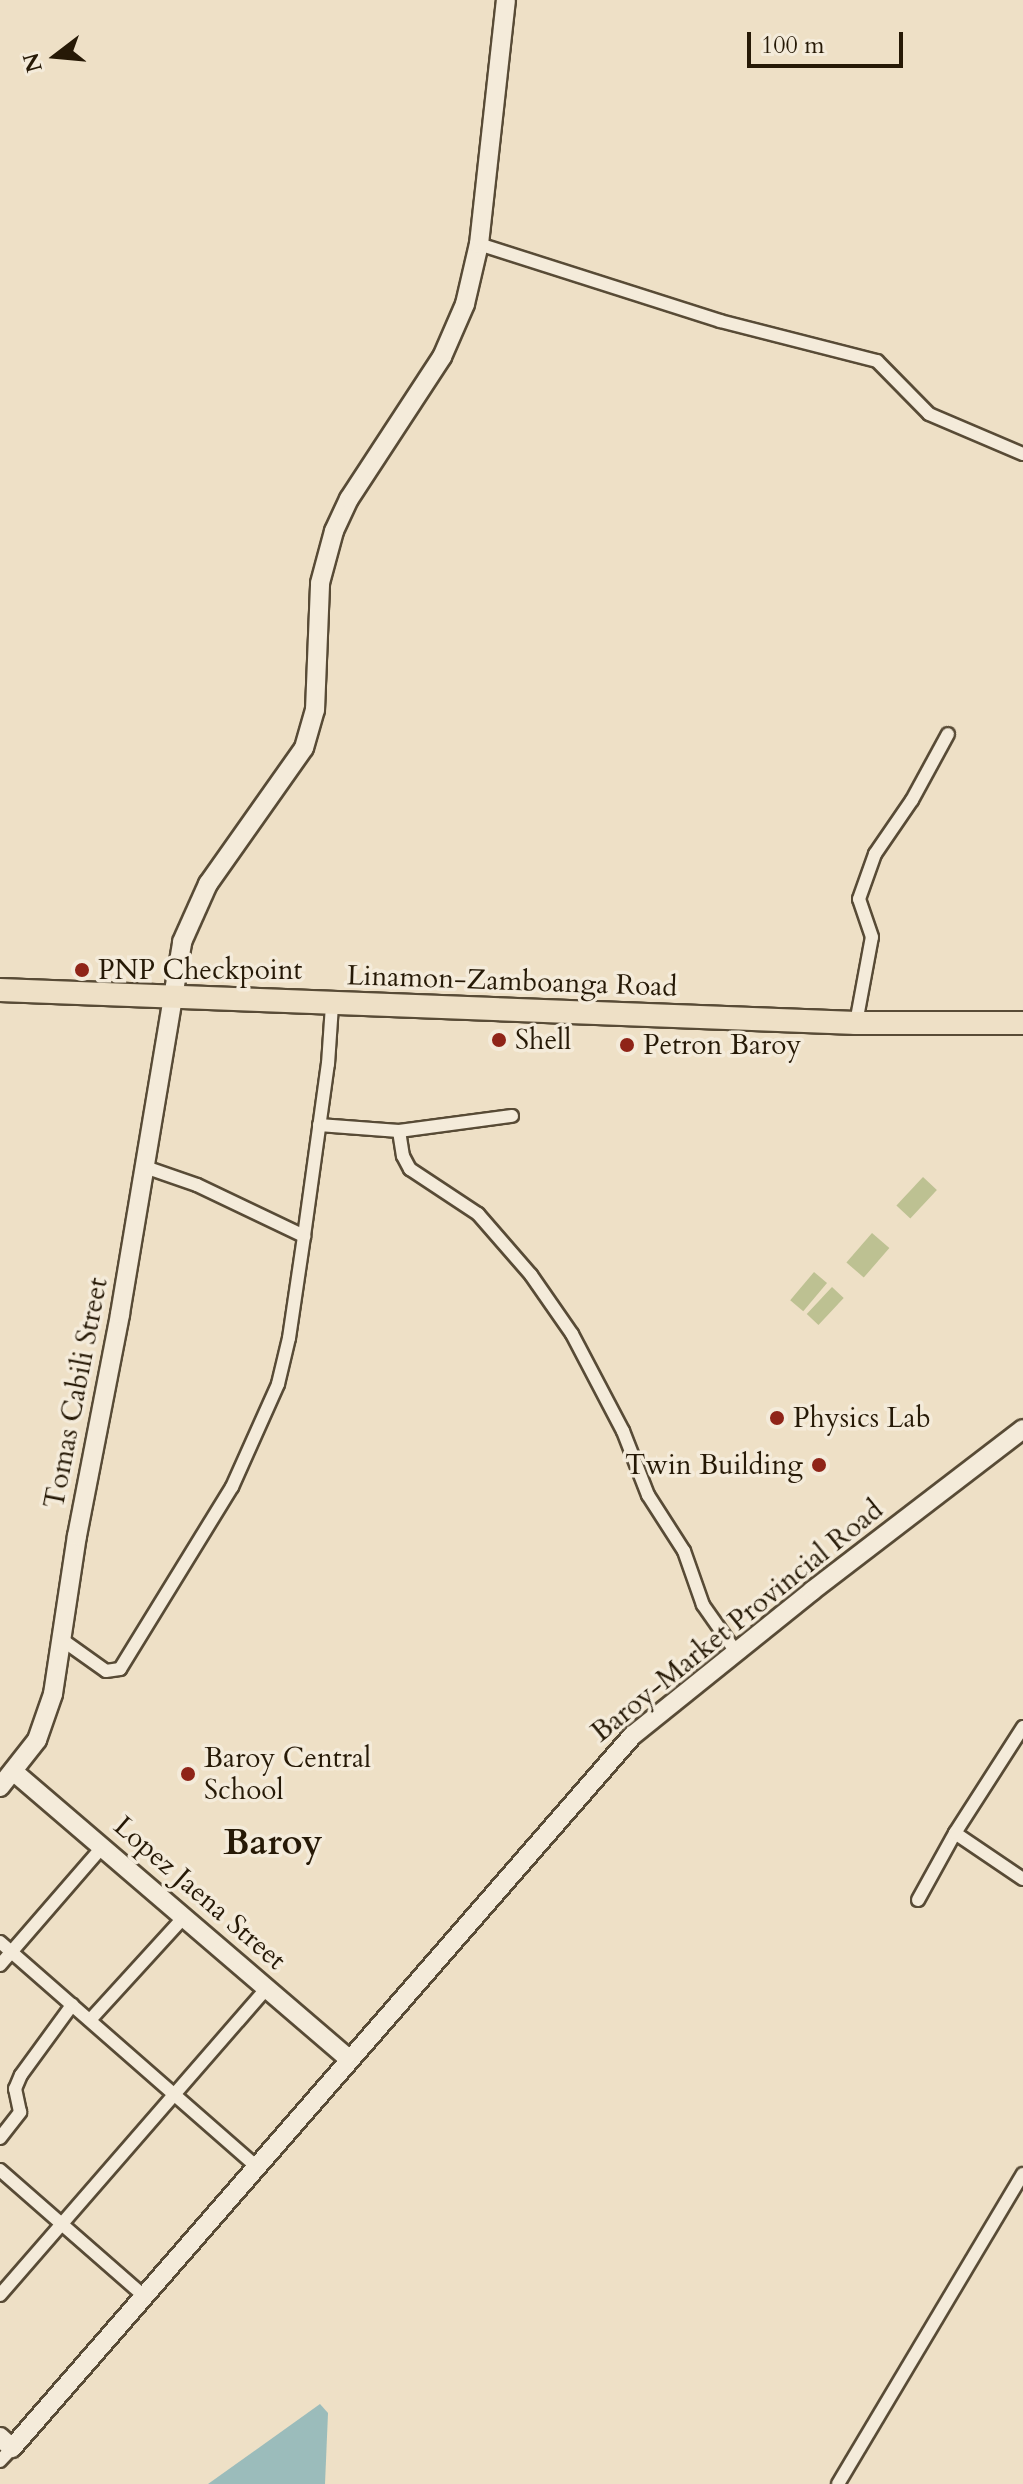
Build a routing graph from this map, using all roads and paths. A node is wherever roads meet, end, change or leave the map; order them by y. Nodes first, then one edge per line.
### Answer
1 (506, 0) edge
2 (479, 244) junction
3 (1023, 454) edge
4 (948, 734) dead end
5 (0, 990) edge
6 (173, 996) junction
7 (332, 1005) junction
8 (856, 1023) junction
9 (1023, 1023) edge
10 (512, 1116) dead end
11 (319, 1125) junction
12 (399, 1131) junction
13 (145, 1167) junction
14 (304, 1236) junction
15 (1023, 1429) edge
16 (61, 1639) junction
17 (736, 1652) junction
18 (1023, 1727) edge
19 (13, 1771) junction
20 (0, 1787) edge
21 (955, 1833) junction
22 (103, 1846) junction
23 (1023, 1879) edge
24 (918, 1900) dead end
25 (185, 1916) junction
26 (0, 1942) edge
27 (12, 1952) junction
28 (0, 1965) edge
29 (267, 1988) junction
30 (72, 2005) junction
31 (90, 2020) junction
32 (349, 2059) junction
33 (173, 2094) junction
34 (0, 2138) edge
35 (256, 2166) junction
36 (0, 2170) edge
37 (1023, 2174) edge
38 (62, 2223) junction
39 (0, 2295) edge
40 (144, 2296) junction
41 (4, 2449) edge
42 (838, 2484) edge

1 - 2 street, Tomas Cabili Street
2 - 3 street
2 - 6 street, Tomas Cabili Street
4 - 8 street
5 - 6 highway, Linamon-Zamboanga Road
6 - 7 highway, Linamon-Zamboanga Road
6 - 13 street, Tomas Cabili Street
7 - 8 highway, Linamon-Zamboanga Road
7 - 11 street
8 - 9 highway, Linamon-Zamboanga Road
10 - 12 street
11 - 12 street
11 - 14 street
12 - 17 street
13 - 14 street
13 - 16 street, Tomas Cabili Street
14 - 16 street
15 - 17 street, Baroy-Market Provincial Road
16 - 19 street, Tomas Cabili Street
17 - 32 street, Baroy-Market Provincial Road
18 - 21 street
19 - 20 street, Tomas Cabili Street
19 - 22 street, Lopez Jaena Street
21 - 23 street
21 - 24 street
22 - 25 street, Lopez Jaena Street
22 - 27 street
25 - 29 street, Lopez Jaena Street
25 - 31 street
26 - 27 street
27 - 28 street
27 - 30 street
29 - 32 street, Lopez Jaena Street
29 - 33 street
30 - 31 street
30 - 34 street
31 - 33 street
32 - 35 street, Baroy-Market Provincial Road
33 - 35 street
33 - 38 street
35 - 40 street, Baroy-Market Provincial Road
36 - 38 street
37 - 42 street
38 - 39 street
38 - 40 street
40 - 41 street, Baroy-Market Provincial Road

